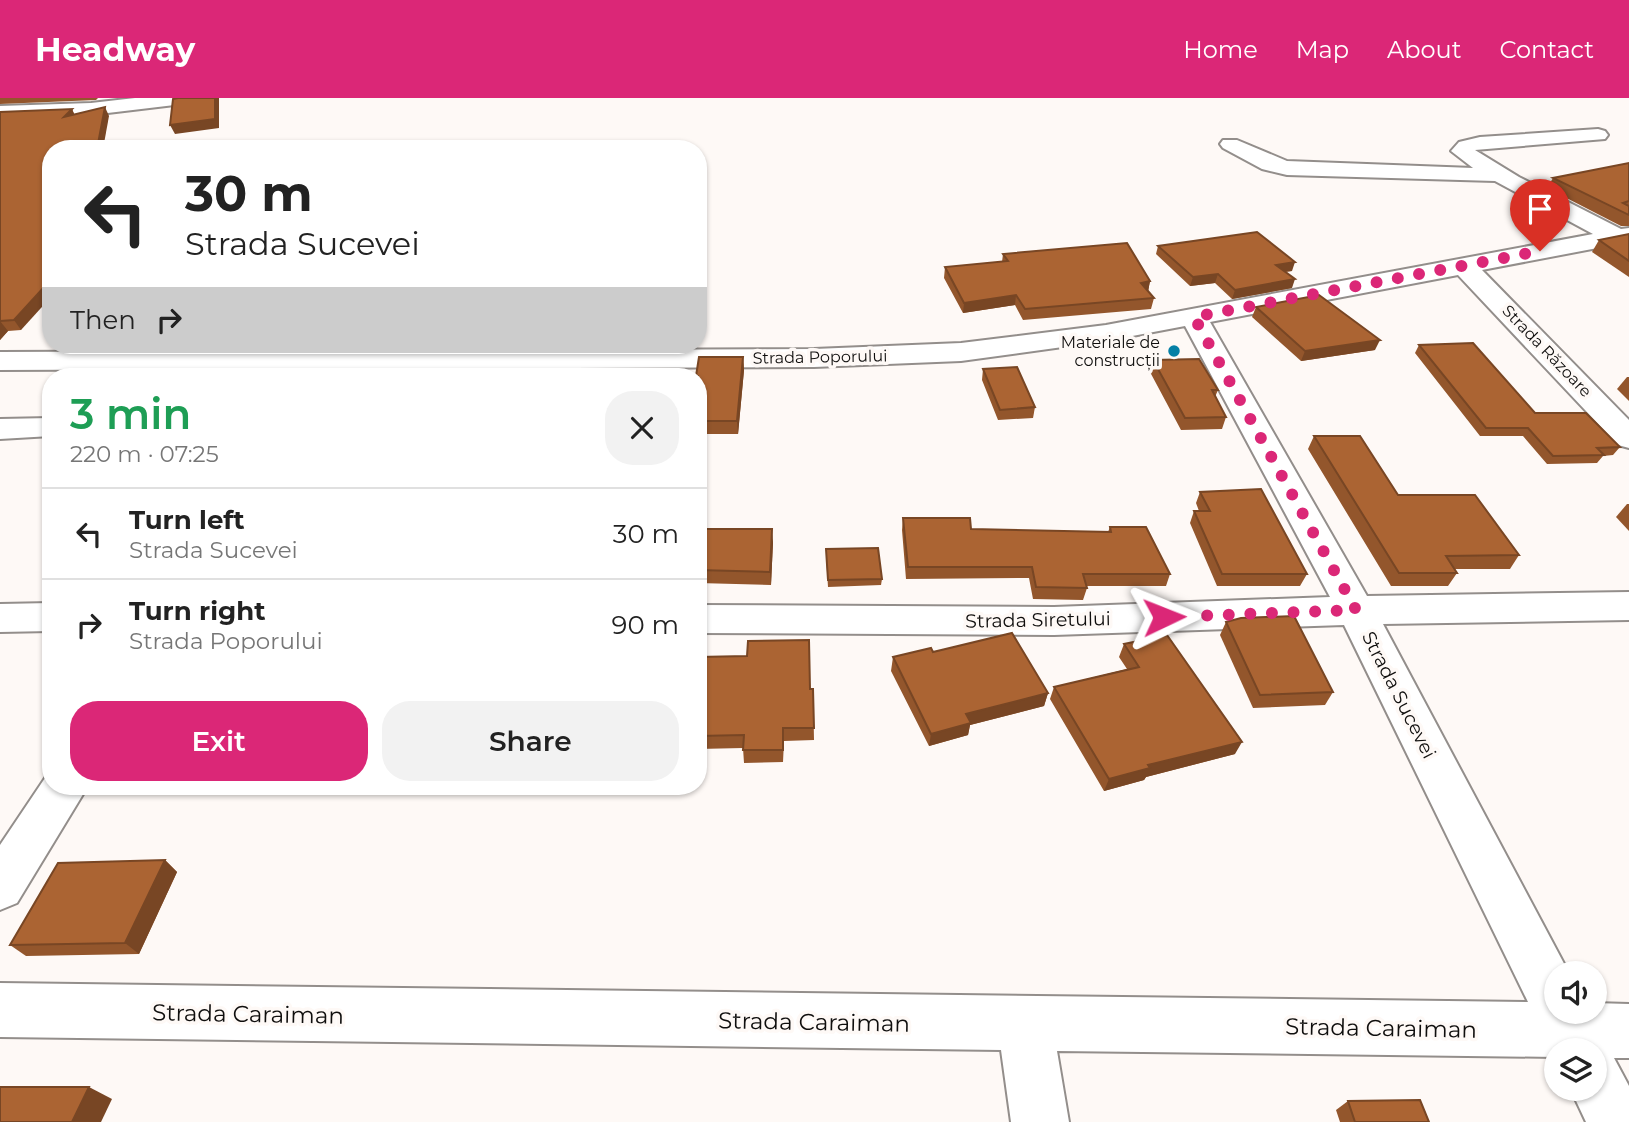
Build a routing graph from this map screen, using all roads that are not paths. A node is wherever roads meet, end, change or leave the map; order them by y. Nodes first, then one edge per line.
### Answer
1 (183, 98) edge
2 (9, 112) edge
3 (0, 127) edge
4 (1598, 135) dead end
5 (1230, 144) dead end
6 (1500, 175) junction
7 (1623, 236) edge
8 (1463, 265) junction
9 (1194, 317) junction
10 (94, 354) edge
11 (421, 354) edge
12 (0, 362) edge
13 (42, 427) edge
14 (0, 429) edge
15 (1629, 438) edge
16 (1629, 606) edge
17 (1356, 610) junction
18 (42, 617) edge
19 (0, 618) edge
20 (707, 620) edge
21 (59, 795) edge
22 (0, 887) edge
23 (0, 1010) edge
24 (1025, 1025) junction
25 (1629, 1031) edge
26 (1572, 1034) edge
27 (1040, 1122) edge
28 (1617, 1122) edge

1 - 2 street
2 - 3 street
4 - 6 street
5 - 6 street
6 - 7 street
7 - 8 street, Strada Poporului
8 - 9 street, Strada Poporului
8 - 15 street, Strada Răzoare
9 - 11 street, Strada Poporului
9 - 17 street, Strada Sucevei
10 - 12 street, Strada Poporului
13 - 14 street
16 - 17 street, Strada Siretului
17 - 20 street, Strada Siretului
17 - 26 street, Strada Sucevei
18 - 19 street
21 - 22 street
23 - 24 street, Strada Caraiman
24 - 26 street, Strada Caraiman
24 - 27 street
25 - 26 street, Strada Caraiman
26 - 28 street, Strada Sucevei

